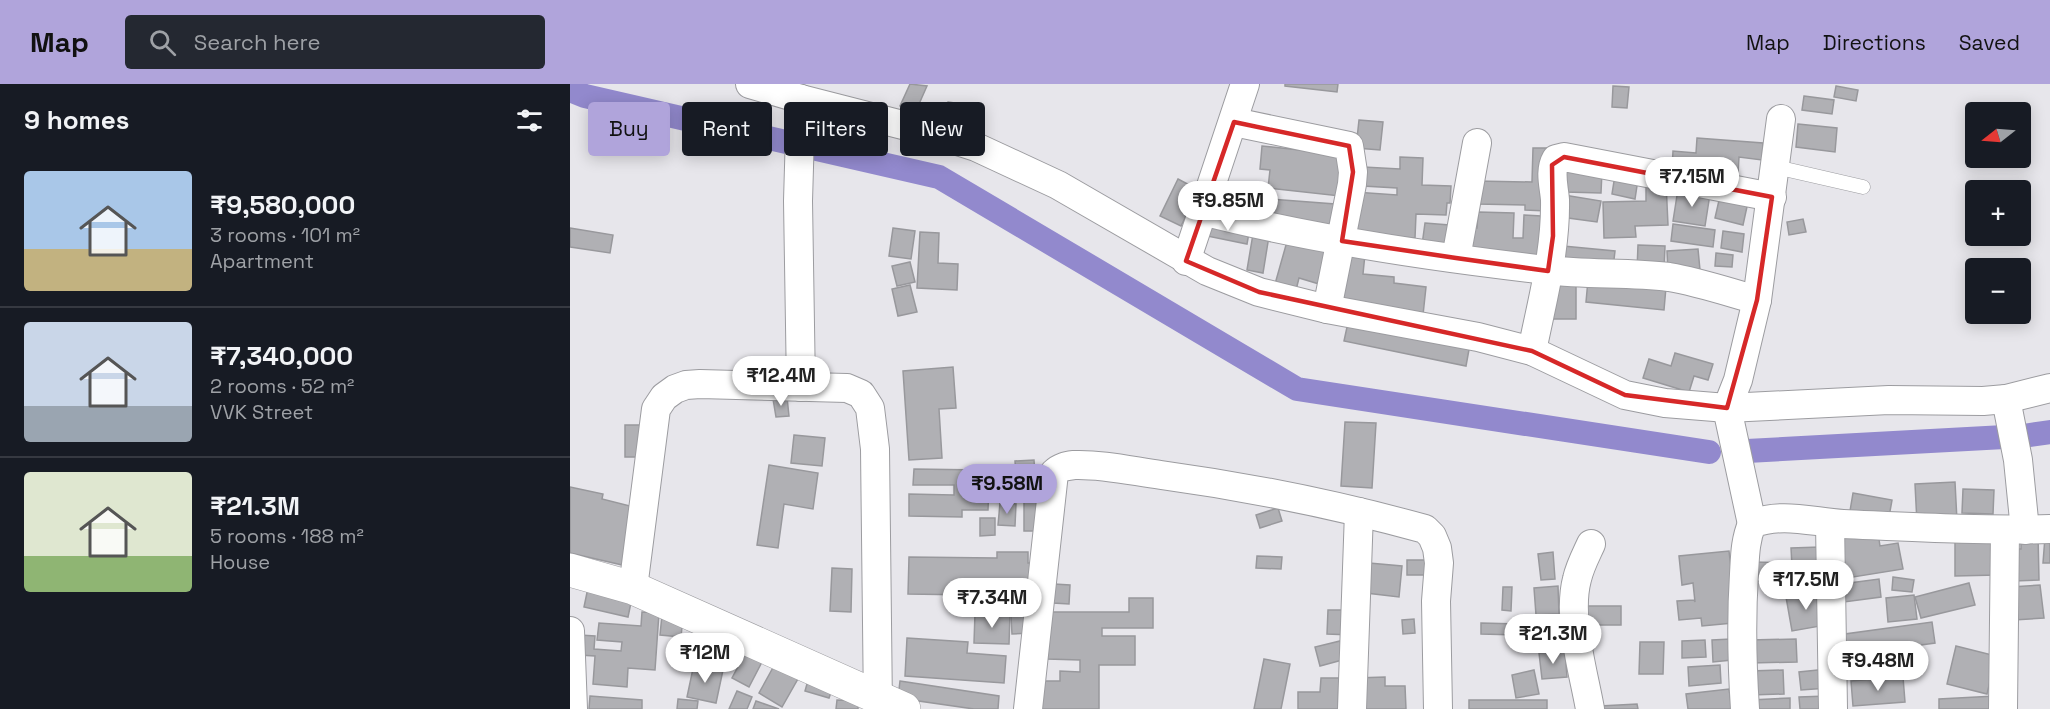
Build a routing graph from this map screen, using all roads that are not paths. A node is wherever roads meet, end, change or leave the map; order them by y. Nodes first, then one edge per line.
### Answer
1 (750, 84) edge
2 (1245, 84) edge
3 (801, 99) junction
4 (1781, 119) dead end
5 (1234, 122) junction
6 (1477, 143) dead end
7 (1776, 167) junction
8 (1863, 187) dead end
9 (1772, 197) junction
10 (1202, 210) junction
11 (1342, 241) junction
12 (1456, 258) junction
13 (1186, 261) junction
14 (1548, 271) junction
15 (1757, 300) junction
16 (1328, 309) junction
17 (1532, 351) junction
18 (801, 387) junction
19 (2050, 388) edge
20 (2007, 407) junction
21 (1727, 408) junction
22 (1359, 512) junction
23 (1830, 523) junction
24 (1752, 524) junction
25 (2027, 530) edge
26 (1591, 544) dead end
27 (570, 570) edge
28 (633, 588) junction
29 (570, 632) edge
30 (886, 706) edge
31 (573, 709) edge
32 (1028, 709) edge
33 (1352, 709) edge
34 (1438, 709) edge
35 (1590, 709) edge
36 (1746, 709) edge
37 (1833, 709) edge
38 (2003, 709) edge

1 - 3 street
2 - 5 street
3 - 13 street
3 - 18 street
4 - 7 street
5 - 10 street
5 - 11 street
6 - 12 street
7 - 8 lane
7 - 9 street
9 - 14 street
9 - 15 street
10 - 11 street
10 - 13 street
11 - 12 street
11 - 16 street
12 - 14 street
13 - 16 street
14 - 15 street
14 - 17 street
15 - 21 street
16 - 17 street
17 - 21 street
18 - 28 street
18 - 30 street
19 - 20 street
20 - 21 street
20 - 25 street
21 - 24 street
22 - 32 street
22 - 33 street
22 - 34 street
23 - 24 street
23 - 25 street
23 - 37 street
24 - 36 street
25 - 38 street
26 - 35 street
27 - 28 street
28 - 30 street
29 - 31 street

